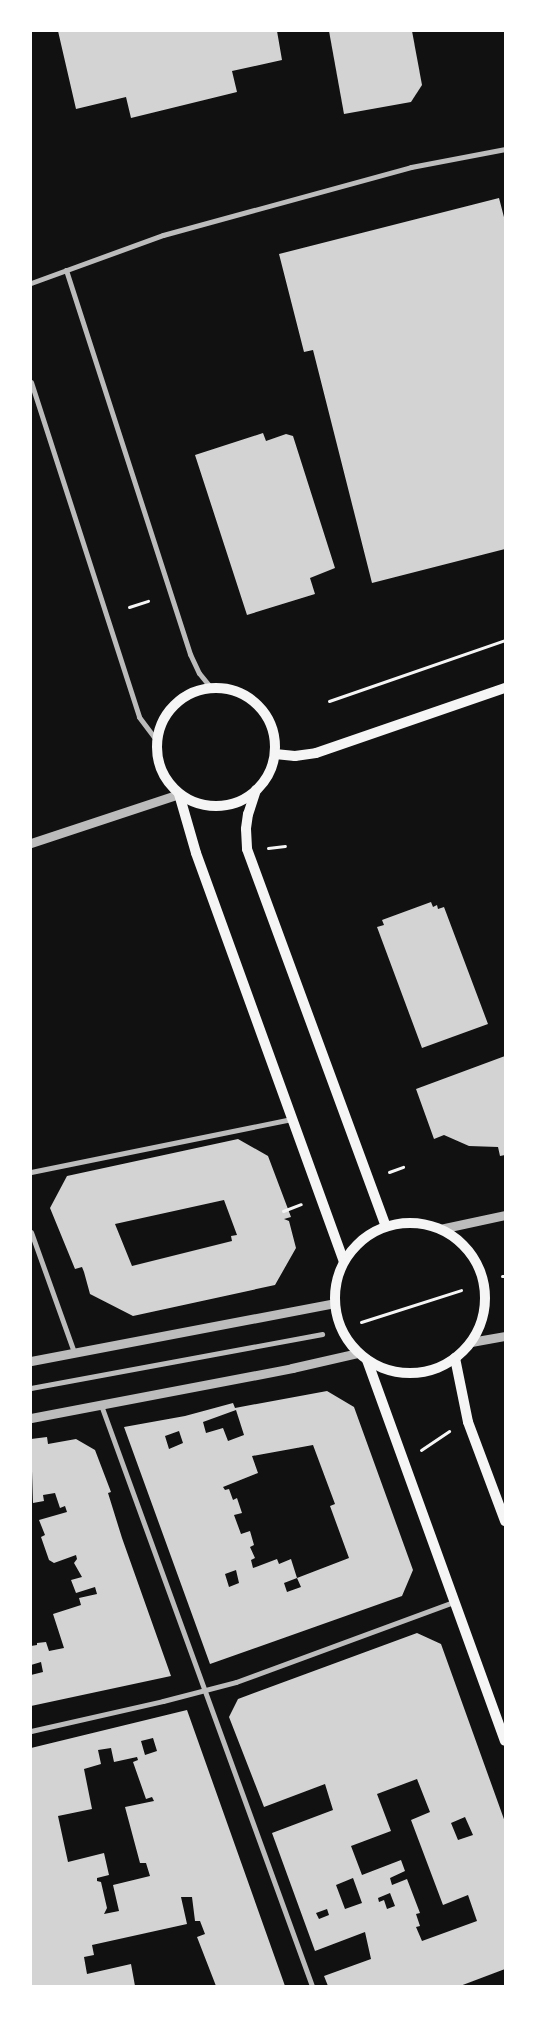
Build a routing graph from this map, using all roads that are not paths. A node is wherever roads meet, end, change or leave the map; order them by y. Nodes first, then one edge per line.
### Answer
1 (505, 149) edge
2 (66, 270) junction
3 (31, 283) edge
4 (31, 382) edge
5 (505, 688) edge
6 (212, 689) junction
7 (157, 740) junction
8 (276, 754) junction
9 (256, 790) junction
10 (179, 794) junction
11 (31, 844) edge
12 (293, 1119) junction
13 (31, 1172) edge
14 (505, 1215) edge
15 (386, 1226) junction
16 (440, 1229) junction
17 (31, 1232) edge
18 (344, 1261) junction
19 (334, 1303) junction
20 (322, 1334) dead end
21 (505, 1336) edge
22 (471, 1342) junction
23 (74, 1352) junction
24 (358, 1353) junction
25 (456, 1358) junction
26 (367, 1360) junction
27 (31, 1361) edge
28 (31, 1388) edge
29 (101, 1405) junction
30 (31, 1418) edge
31 (505, 1521) edge
32 (454, 1602) junction
33 (205, 1690) junction
34 (31, 1731) edge
35 (505, 1741) edge
36 (312, 1986) edge

1 - 2 street
2 - 3 street
2 - 6 street
4 - 7 street
5 - 8 main road
6 - 7 main road
6 - 8 main road
7 - 10 main road
8 - 9 main road
9 - 10 main road
9 - 15 main road
10 - 11 street
10 - 12 main road
12 - 13 street
12 - 18 main road
14 - 16 street
15 - 16 main road
15 - 18 main road
16 - 22 main road
17 - 23 street
18 - 19 main road
19 - 23 street
19 - 24 main road
20 - 28 street
21 - 22 street
22 - 25 main road
23 - 27 street
24 - 26 main road
24 - 29 street
25 - 26 main road
25 - 31 main road
26 - 32 main road
29 - 30 street
29 - 33 street
32 - 33 street
32 - 35 main road
33 - 34 street
33 - 36 street

